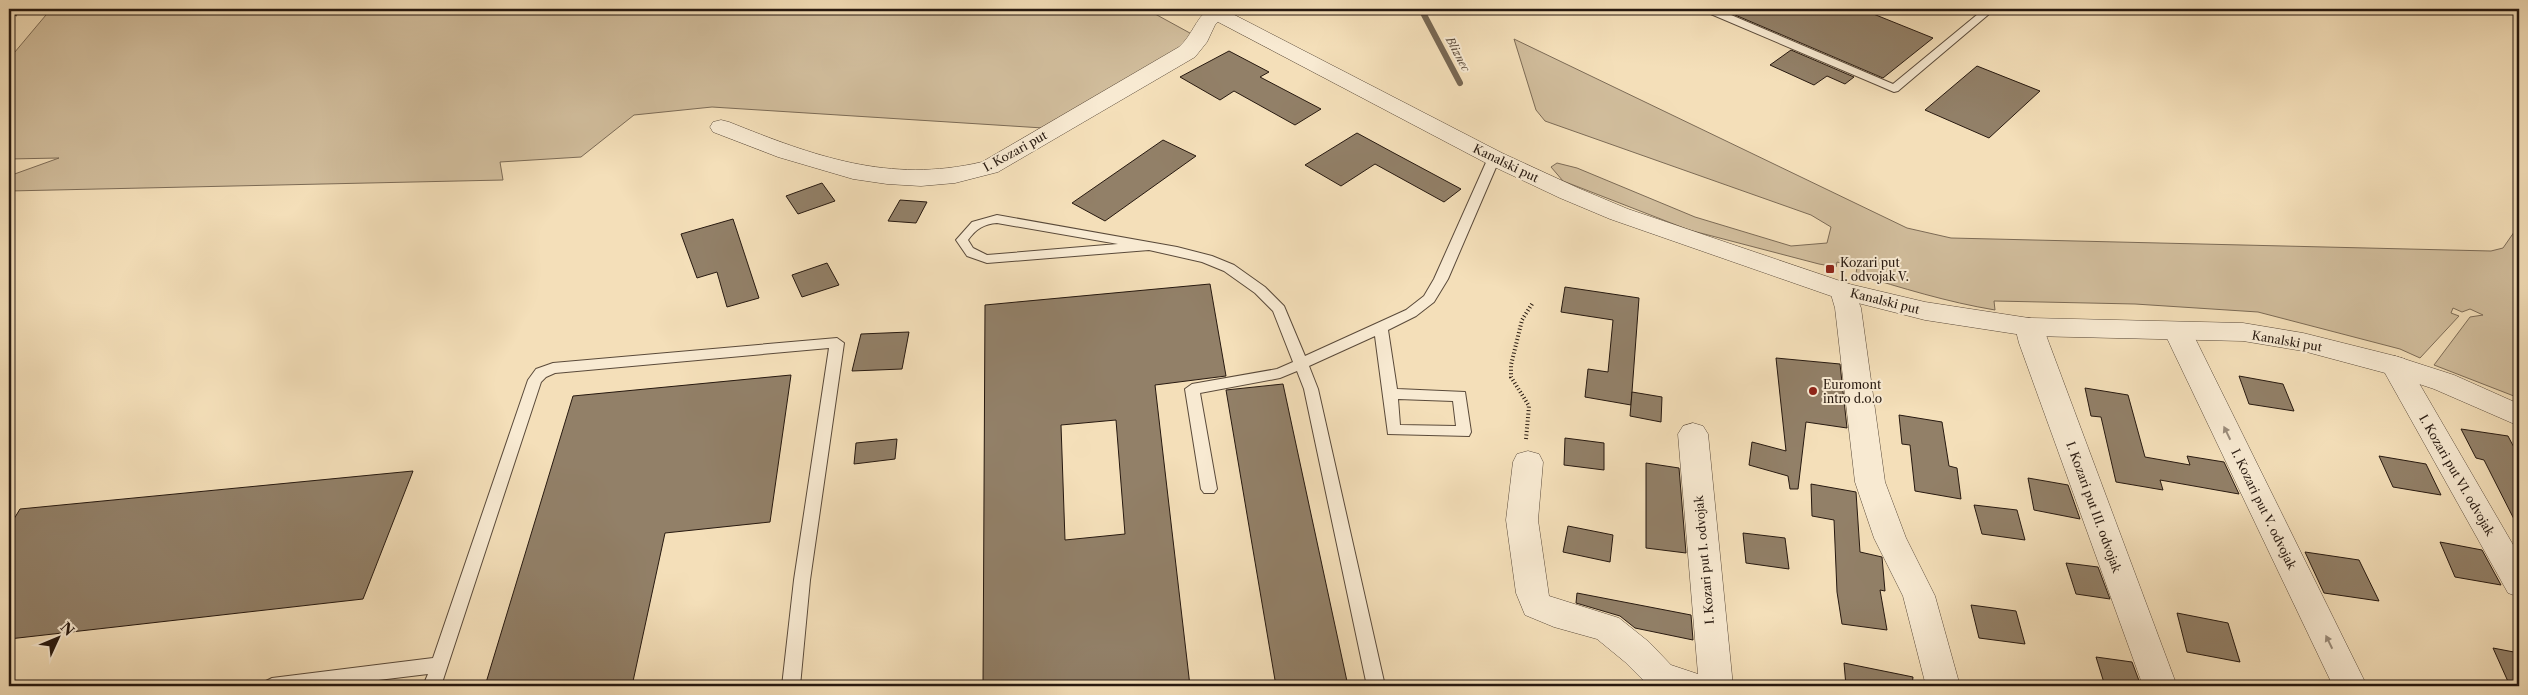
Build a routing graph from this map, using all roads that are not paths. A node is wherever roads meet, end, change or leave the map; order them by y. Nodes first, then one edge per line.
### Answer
1 (1712, 9) edge
2 (1990, 9) edge
3 (1212, 11) edge
4 (721, 126) dead end
5 (1494, 158) junction
6 (1150, 246) junction
7 (1843, 291) junction
8 (2029, 327) junction
9 (1380, 328) junction
10 (2178, 332) junction
11 (1301, 364) junction
12 (2395, 366) junction
13 (1391, 394) junction
14 (2519, 416) edge
15 (1693, 434) dead end
16 (1528, 462) road end
17 (1209, 489) dead end
18 (2519, 584) edge
19 (438, 665) junction
20 (272, 686) edge
21 (432, 686) edge
22 (791, 686) edge
23 (1376, 686) edge
24 (1689, 686) edge
25 (1716, 686) edge
26 (1943, 686) edge
27 (2160, 686) edge
28 (2350, 686) edge

1 - 2 lane
3 - 4 street, I. Kozari put
3 - 5 street, Kanalski put
5 - 7 street, Kanalski put
5 - 9 lane
6 - 6 lane
6 - 11 lane
7 - 8 street, Kanalski put
7 - 26 street
8 - 10 street, Kanalski put
8 - 27 street, I. Kozari put III. odvojak
9 - 11 lane
9 - 13 lane
10 - 12 street, Kanalski put
28 -> 10 street, I. Kozari put V. odvojak
11 - 17 lane
11 - 23 lane
12 - 14 street, Kanalski put
12 - 18 street, I. Kozari put VI. odvojak
13 - 13 lane
15 - 25 street, I. Kozari put I. odvojak
16 - 24 street
19 - 20 lane
19 - 21 lane
19 - 22 lane

